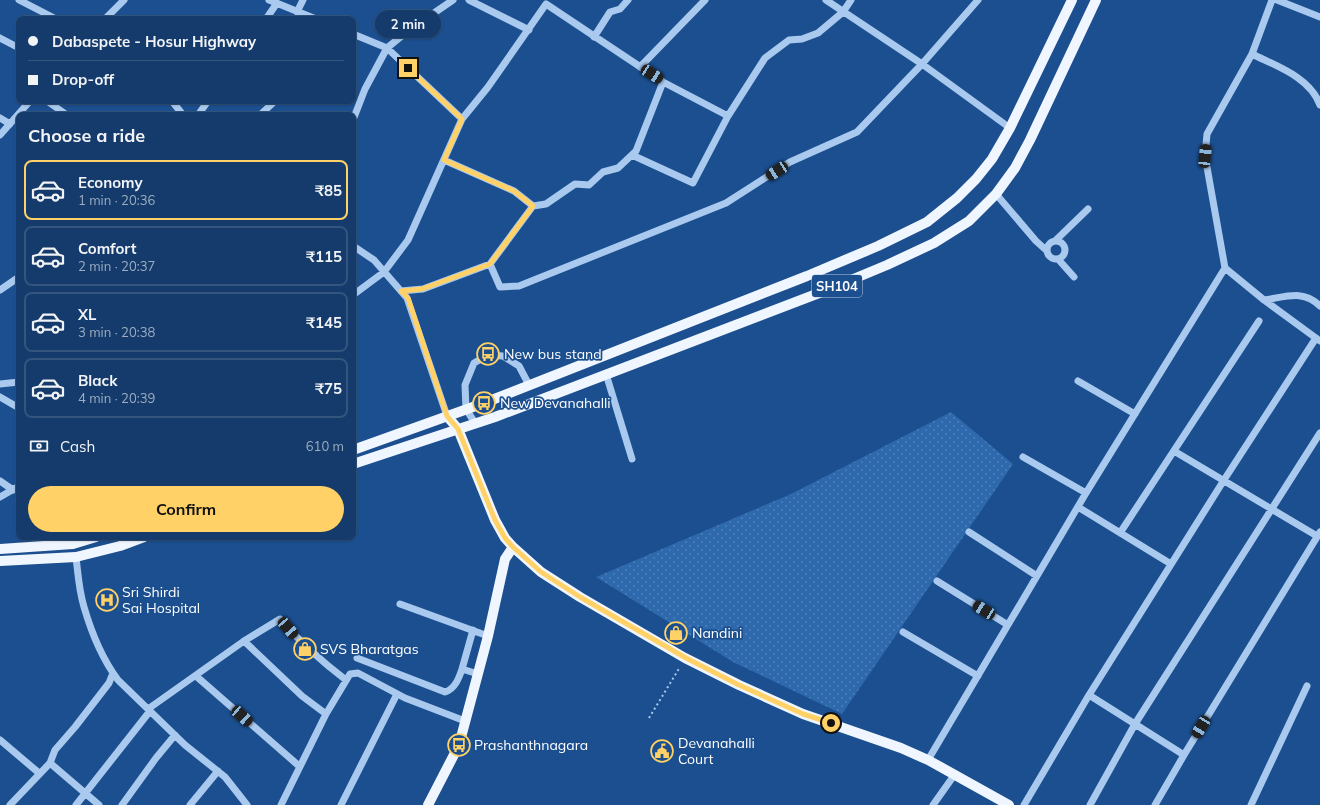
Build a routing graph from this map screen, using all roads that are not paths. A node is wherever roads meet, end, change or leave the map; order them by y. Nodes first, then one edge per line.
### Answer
1 (19, 0) edge
2 (124, 0) edge
3 (269, 0) edge
4 (303, 0) edge
5 (453, 0) edge
6 (469, 0) edge
7 (628, 0) edge
8 (704, 0) edge
9 (826, 0) edge
10 (851, 0) edge
11 (978, 0) edge
12 (1072, 0) edge
13 (1096, 0) edge
14 (1272, 0) edge
15 (1277, 0) edge
16 (549, 2) edge
17 (277, 3) junction
18 (297, 12) junction
19 (843, 12) junction
20 (50, 16) edge
21 (108, 16) edge
22 (268, 16) edge
23 (308, 16) edge
24 (1320, 18) edge
25 (529, 30) junction
26 (356, 35) edge
27 (594, 37) junction
28 (0, 38) edge
29 (16, 46) edge
30 (387, 48) junction
31 (1252, 54) junction
32 (922, 64) junction
33 (640, 67) junction
34 (663, 82) junction
35 (27, 104) edge
36 (51, 104) edge
37 (174, 104) edge
38 (272, 104) edge
39 (1320, 105) edge
40 (20, 112) edge
41 (63, 112) edge
42 (181, 112) edge
43 (263, 112) edge
44 (356, 112) edge
45 (728, 116) junction
46 (16, 117) edge
47 (0, 118) edge
48 (462, 119) junction
49 (10, 124) junction
50 (1010, 128) junction
51 (0, 135) edge
52 (632, 155) junction
53 (444, 160) junction
54 (996, 194) junction
55 (533, 206) junction
56 (1088, 209) dead end
57 (1056, 240) junction
58 (356, 248) edge
59 (1046, 250) junction
60 (1058, 259) junction
61 (490, 264) junction
62 (1225, 268) junction
63 (384, 272) junction
64 (1074, 277) dead end
65 (16, 279) edge
66 (0, 290) edge
67 (401, 291) junction
68 (356, 293) edge
69 (1264, 300) junction
70 (1320, 306) edge
71 (1259, 321) dead end
72 (1318, 339) edge
73 (606, 374) junction
74 (1078, 381) dead end
75 (16, 382) edge
76 (0, 384) edge
77 (529, 385) junction
78 (0, 398) edge
79 (16, 406) edge
80 (466, 409) junction
81 (1135, 414) junction
82 (447, 416) junction
83 (475, 423) junction
84 (458, 429) junction
85 (1320, 433) edge
86 (356, 449) edge
87 (1174, 451) junction
88 (1023, 457) dead end
89 (632, 459) dead end
90 (356, 463) edge
91 (1224, 480) junction
92 (0, 481) edge
93 (16, 488) edge
94 (1086, 494) junction
95 (0, 497) edge
96 (1078, 507) junction
97 (1271, 509) junction
98 (968, 532) dead end
99 (1120, 533) junction
100 (1319, 534) edge
101 (136, 540) edge
102 (79, 541) edge
103 (513, 547) junction
104 (0, 549) edge
105 (76, 558) junction
106 (0, 561) edge
107 (1171, 564) junction
108 (1037, 576) junction
109 (937, 581) dead end
110 (400, 604) dead end
111 (1008, 625) junction
112 (473, 630) junction
113 (903, 632) dead end
114 (488, 636) junction
115 (244, 641) junction
116 (357, 658) dead end
117 (462, 669) junction
118 (113, 673) junction
119 (478, 674) junction
120 (196, 676) junction
121 (978, 676) junction
122 (346, 680) junction
123 (1307, 686) dead end
124 (397, 694) junction
125 (1089, 695) junction
126 (149, 710) junction
127 (326, 714) junction
128 (465, 722) junction
129 (1135, 724) junction
130 (175, 735) junction
131 (0, 740) edge
132 (1184, 755) junction
133 (928, 760) junction
134 (50, 763) junction
135 (299, 766) junction
136 (218, 771) junction
137 (40, 773) junction
138 (955, 774) junction
139 (86, 793) junction
140 (10, 805) edge
141 (76, 805) edge
142 (99, 805) edge
143 (122, 805) edge
144 (190, 805) edge
145 (247, 805) edge
146 (281, 805) edge
147 (341, 805) edge
148 (428, 805) edge
149 (933, 805) edge
150 (1009, 805) edge
151 (1024, 805) edge
152 (1090, 805) edge
153 (1155, 805) edge
154 (1251, 805) edge

1 - 20 street
2 - 21 street
3 - 17 street
4 - 18 street
5 - 30 street
6 - 25 street
7 - 27 street
8 - 33 street
9 - 19 street
10 - 19 street
11 - 32 street
12 - 50 main road, SH104
13 - 54 main road, SH104
14 - 31 street
15 - 24 street
16 - 25 street
16 - 27 street
17 - 18 street
17 - 22 street
18 - 23 street
19 - 32 street
19 - 45 street
25 - 48 street
26 - 30 street
27 - 33 street
28 - 29 street
30 - 44 street
30 - 48 street
31 - 39 street
31 - 62 street
32 - 50 street
32 - 61 street
33 - 34 street
34 - 45 street
34 - 52 street
35 - 40 street
36 - 41 street
37 - 42 street
38 - 43 street
45 - 52 street
46 - 49 street
47 - 49 street
48 - 53 street
49 - 51 street
50 - 77 main road, SH104
52 - 55 street
53 - 55 street
53 - 63 street
54 - 59 street
54 - 73 main road, SH104
55 - 61 street
56 - 57 street
57 - 59 street
57 - 60 street
58 - 63 street
59 - 60 street
60 - 64 street
61 - 67 street
62 - 69 street
62 - 81 street
63 - 67 street
63 - 68 street
65 - 66 street
67 - 82 street
69 - 70 street
69 - 72 street
71 - 87 street
72 - 91 street
73 - 83 main road, SH104
73 - 89 street
74 - 81 street
75 - 76 street
77 - 80 main road, SH104
77 - 80 street
78 - 79 street
80 - 82 main road, SH104
80 - 83 street
81 - 94 street
82 - 84 main road
82 - 86 main road
83 - 84 main road, SH104
84 - 90 main road
84 - 103 main road
85 - 97 street
87 - 91 street
87 - 99 street
88 - 94 street
91 - 97 street
91 - 107 street
92 - 93 street
93 - 95 street
94 - 96 street
96 - 99 street
96 - 108 street
97 - 100 street
97 - 129 street
98 - 108 street
99 - 107 street
100 - 132 street
101 - 105 main road
102 - 104 main road
102 - 105 main road
103 - 114 main road
103 - 133 main road
105 - 106 main road
105 - 118 street
107 - 125 street
108 - 111 street
109 - 111 street
110 - 112 street
111 - 121 street
112 - 114 street
112 - 117 street
113 - 121 street
114 - 119 main road
115 - 120 street
115 - 122 street
115 - 127 street
116 - 117 street
117 - 119 street
118 - 126 street
118 - 134 street
119 - 128 main road
120 - 126 street
120 - 135 street
121 - 133 street
122 - 124 street
122 - 127 street
123 - 154 street
124 - 128 street
124 - 147 street
125 - 129 street
125 - 151 street
126 - 130 street
126 - 139 street
127 - 135 street
128 - 148 main road
129 - 132 street
129 - 152 street
130 - 136 street
130 - 143 street
131 - 137 street
132 - 153 street
133 - 138 main road
134 - 137 street
134 - 139 street
135 - 146 street
136 - 144 street
136 - 145 street
137 - 140 street
138 - 149 street
138 - 150 main road
139 - 141 street
139 - 142 street

